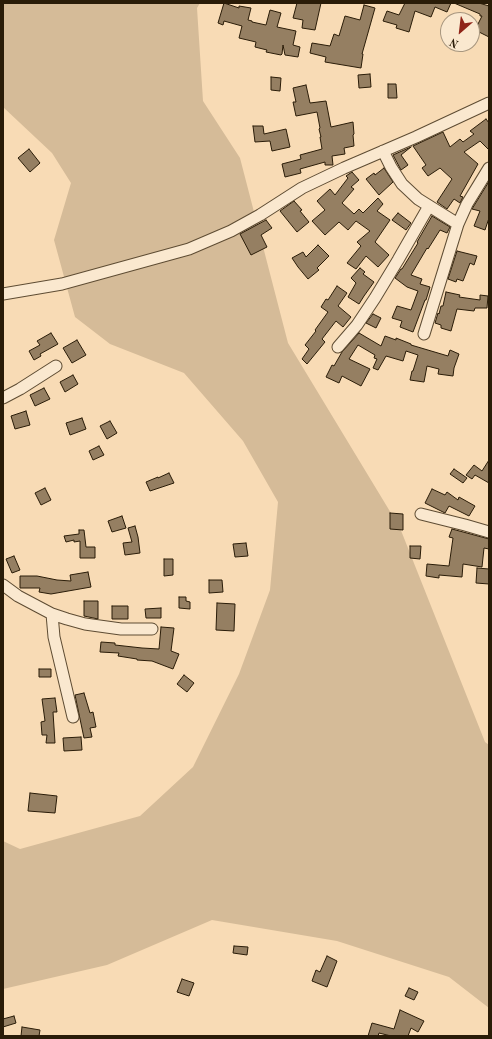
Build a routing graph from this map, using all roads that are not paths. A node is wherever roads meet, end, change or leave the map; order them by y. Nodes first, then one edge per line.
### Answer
1 (487, 107) edge
2 (384, 150) junction
3 (489, 168) edge
4 (429, 206) junction
5 (458, 224) junction
6 (3, 294) edge
7 (424, 334) dead end
8 (338, 347) dead end
9 (56, 366) dead end
10 (3, 398) edge
11 (421, 514) dead end
12 (489, 532) edge
13 (3, 585) edge
14 (52, 614) junction
15 (152, 629) dead end
16 (73, 718) dead end

1 - 2 street
2 - 4 street
2 - 6 street
3 - 5 street
4 - 5 street
4 - 8 street
5 - 7 street
9 - 10 street
11 - 12 street
13 - 14 street
14 - 15 street
14 - 16 street

